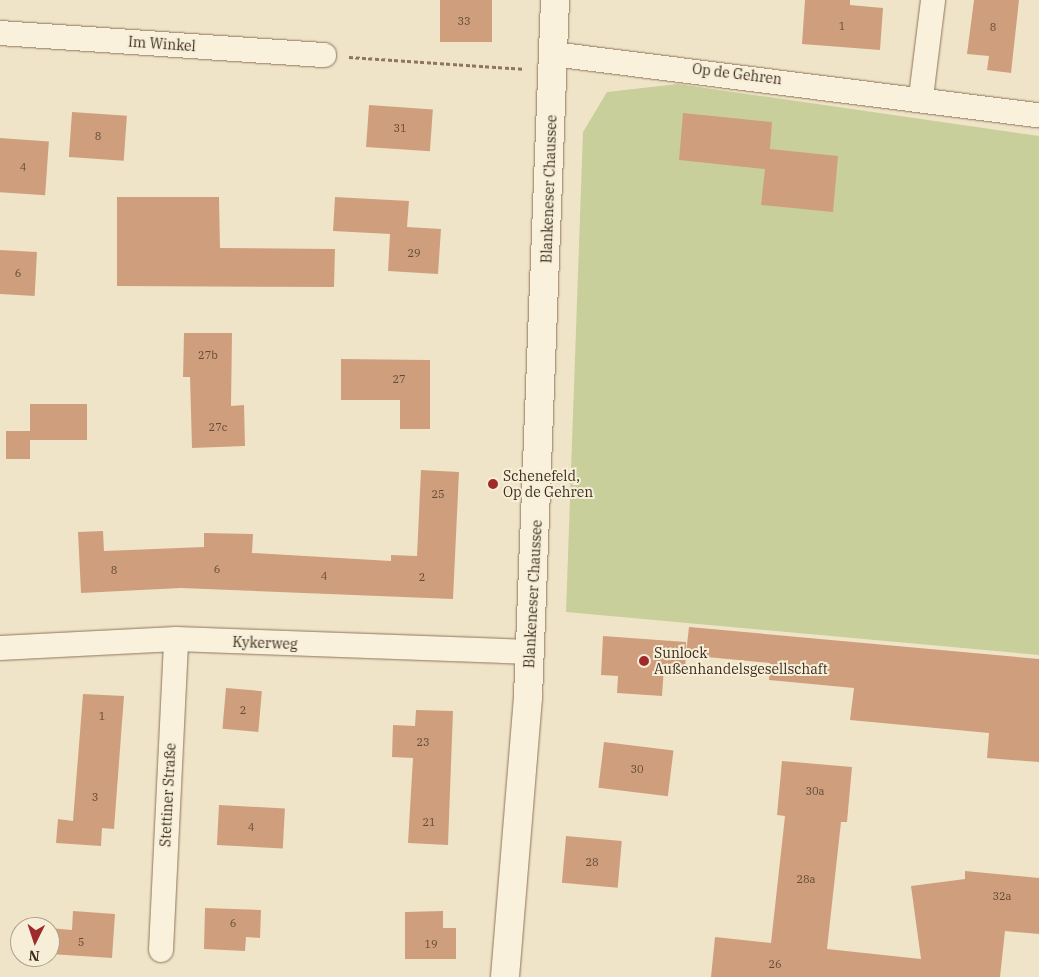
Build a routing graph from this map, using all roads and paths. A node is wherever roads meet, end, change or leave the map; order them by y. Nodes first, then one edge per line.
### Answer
1 (555, 0) edge
2 (933, 0) edge
3 (0, 34) edge
4 (553, 54) junction
5 (324, 55) joint
6 (531, 70) dead end
7 (921, 97) junction
8 (1039, 115) edge
9 (176, 640) junction
10 (0, 648) edge
11 (530, 652) junction
12 (161, 950) dead end
13 (505, 977) edge

1 - 4 main road, Blankeneser Chaussee
2 - 7 street
3 - 5 street, Im Winkel
4 - 7 street, Op de Gehren
4 - 11 main road, Blankeneser Chaussee
5 - 6 path
7 - 8 street, Op de Gehren
9 - 10 street, Kykerweg
9 - 11 street, Kykerweg
9 - 12 street, Stettiner Straße
11 - 13 main road, Blankeneser Chaussee

